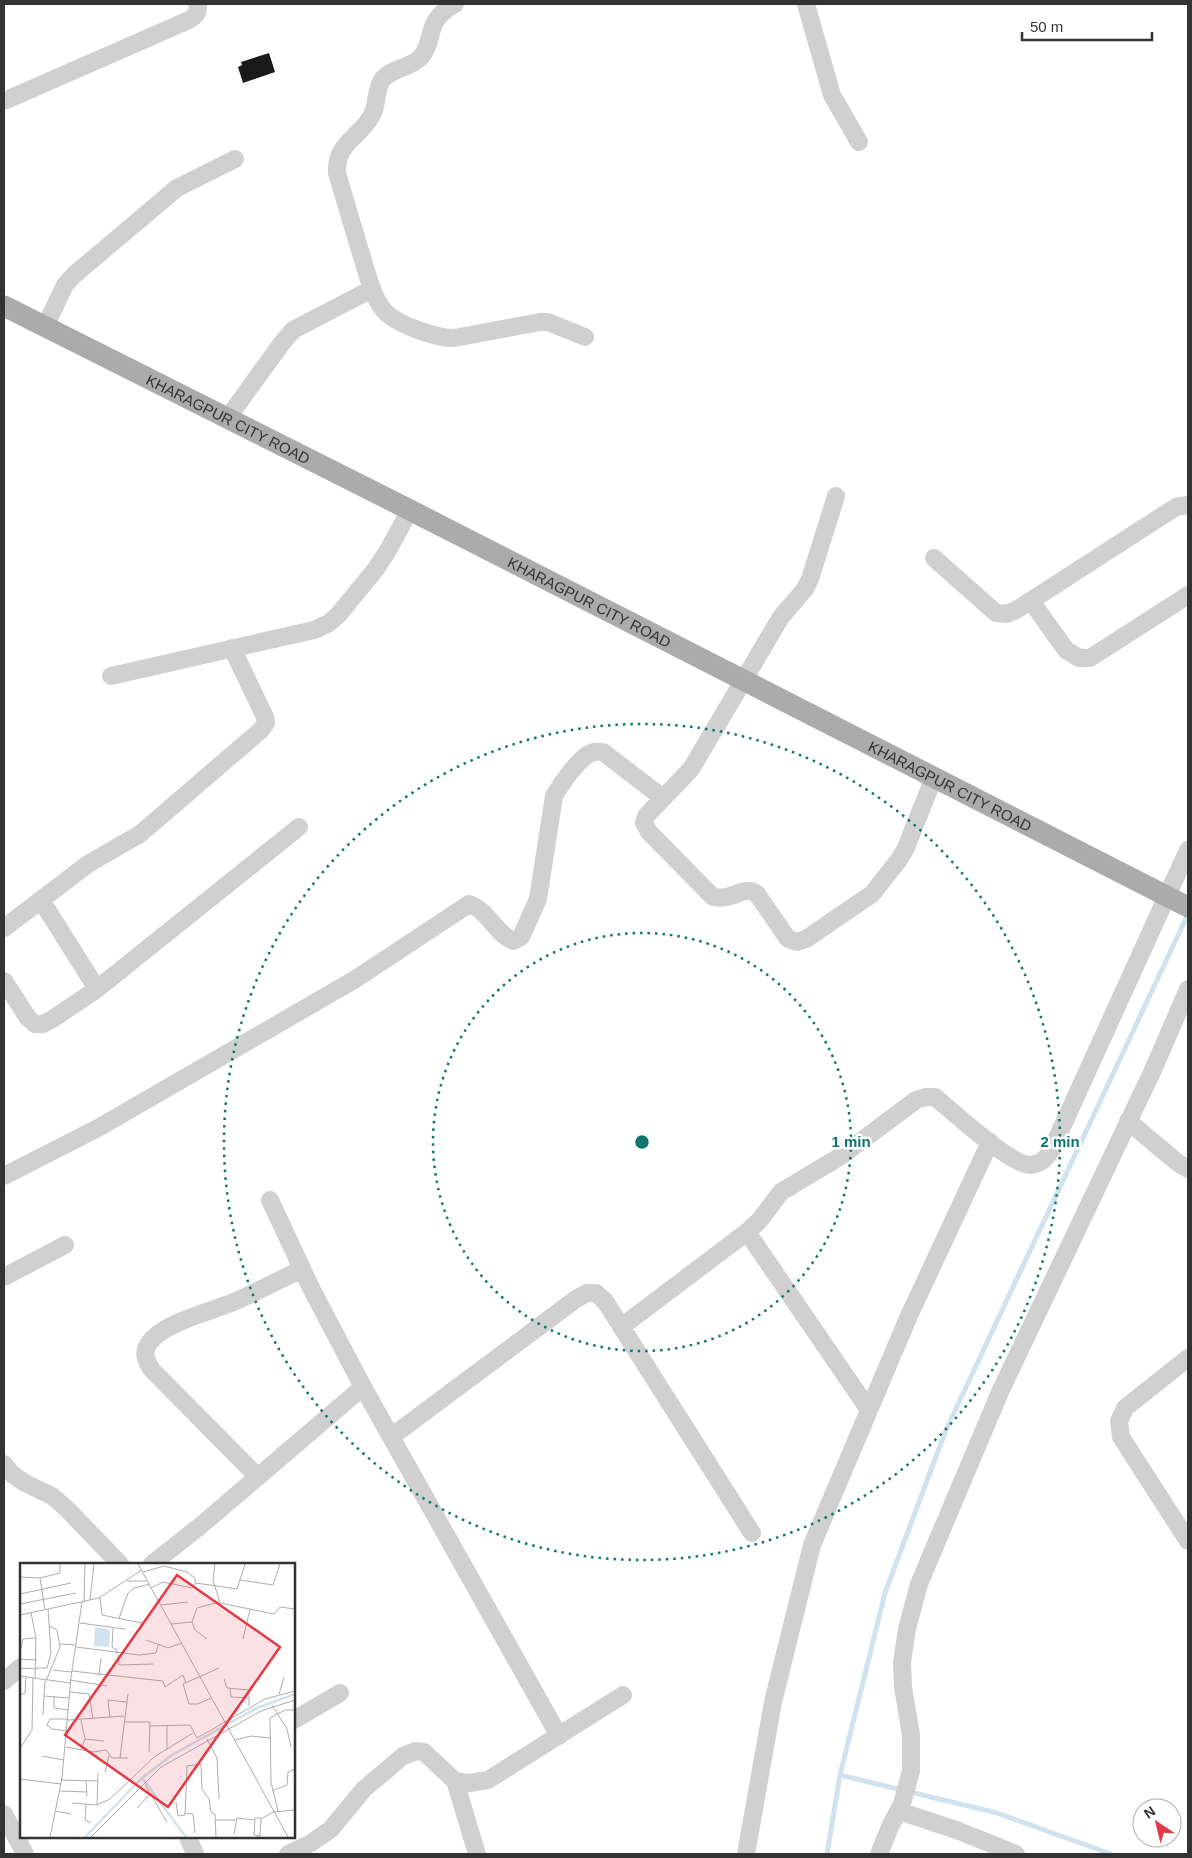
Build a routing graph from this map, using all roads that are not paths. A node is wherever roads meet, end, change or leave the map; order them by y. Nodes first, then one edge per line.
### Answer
1 (197, 4) edge
2 (455, 4) edge
3 (806, 4) edge
4 (4, 101) edge
5 (859, 142) dead end
6 (235, 159) dead end
7 (372, 289) junction
8 (4, 306) edge
9 (44, 327) junction
10 (585, 337) dead end
11 (228, 419) junction
12 (836, 496) dead end
13 (1188, 505) edge
14 (410, 510) junction
15 (934, 558) dead end
16 (1188, 595) edge
17 (1032, 601) junction
18 (232, 648) junction
19 (111, 676) dead end
20 (742, 680) junction
21 (934, 778) junction
22 (663, 798) junction
23 (299, 826) dead end
24 (1188, 850) edge
25 (41, 900) junction
26 (1177, 901) edge
27 (4, 928) edge
28 (4, 981) edge
29 (97, 989) junction
30 (1188, 989) edge
31 (1128, 1121) junction
32 (990, 1142) junction
33 (1188, 1169) edge
34 (4, 1176) edge
35 (270, 1200) dead end
36 (747, 1232) junction
37 (65, 1245) dead end
38 (302, 1269) junction
39 (4, 1277) edge
40 (621, 1327) junction
41 (1188, 1358) edge
42 (363, 1387) junction
43 (869, 1410) junction
44 (391, 1437) junction
45 (4, 1464) edge
46 (258, 1478) junction
47 (752, 1533) dead end
48 (1188, 1541) edge
49 (119, 1563) edge
50 (153, 1563) edge
51 (20, 1669) edge
52 (4, 1681) edge
53 (340, 1693) dead end
54 (623, 1695) dead end
55 (295, 1719) edge
56 (559, 1736) junction
57 (456, 1781) junction
58 (900, 1807) junction
59 (4, 1814) edge
60 (188, 1838) edge
61 (986, 1848) edge
62 (25, 1854) edge
63 (195, 1854) edge
64 (288, 1854) edge
65 (477, 1854) edge
66 (746, 1854) edge
67 (879, 1854) edge
68 (1016, 1854) edge

1 - 4 street
2 - 7 street
3 - 5 street
6 - 9 street
7 - 10 street
7 - 11 street
8 - 9 main road, KHARAGPUR CITY ROAD
9 - 11 main road, KHARAGPUR CITY ROAD
11 - 14 main road, KHARAGPUR CITY ROAD
12 - 20 street
13 - 17 street
14 - 18 street
14 - 20 main road, KHARAGPUR CITY ROAD
15 - 17 street
16 - 17 street
18 - 19 street
18 - 25 street
20 - 21 main road, KHARAGPUR CITY ROAD
20 - 22 street
21 - 22 street
21 - 26 main road, KHARAGPUR CITY ROAD
22 - 34 street
23 - 29 street
24 - 26 street
25 - 27 street
25 - 29 street
26 - 32 street
28 - 29 street
30 - 31 street
31 - 33 street
31 - 58 street
32 - 36 street
32 - 43 street
35 - 38 street
36 - 40 street
36 - 43 street
37 - 39 street
38 - 42 street
38 - 46 street
40 - 44 street
40 - 47 street
41 - 48 street
42 - 44 street
42 - 46 street
43 - 66 street
44 - 56 street
45 - 49 street
46 - 50 street
51 - 52 street
53 - 55 street
54 - 56 street
56 - 57 street
57 - 64 street
57 - 65 street
58 - 61 street
58 - 67 street
59 - 62 street
60 - 63 street
61 - 68 street

